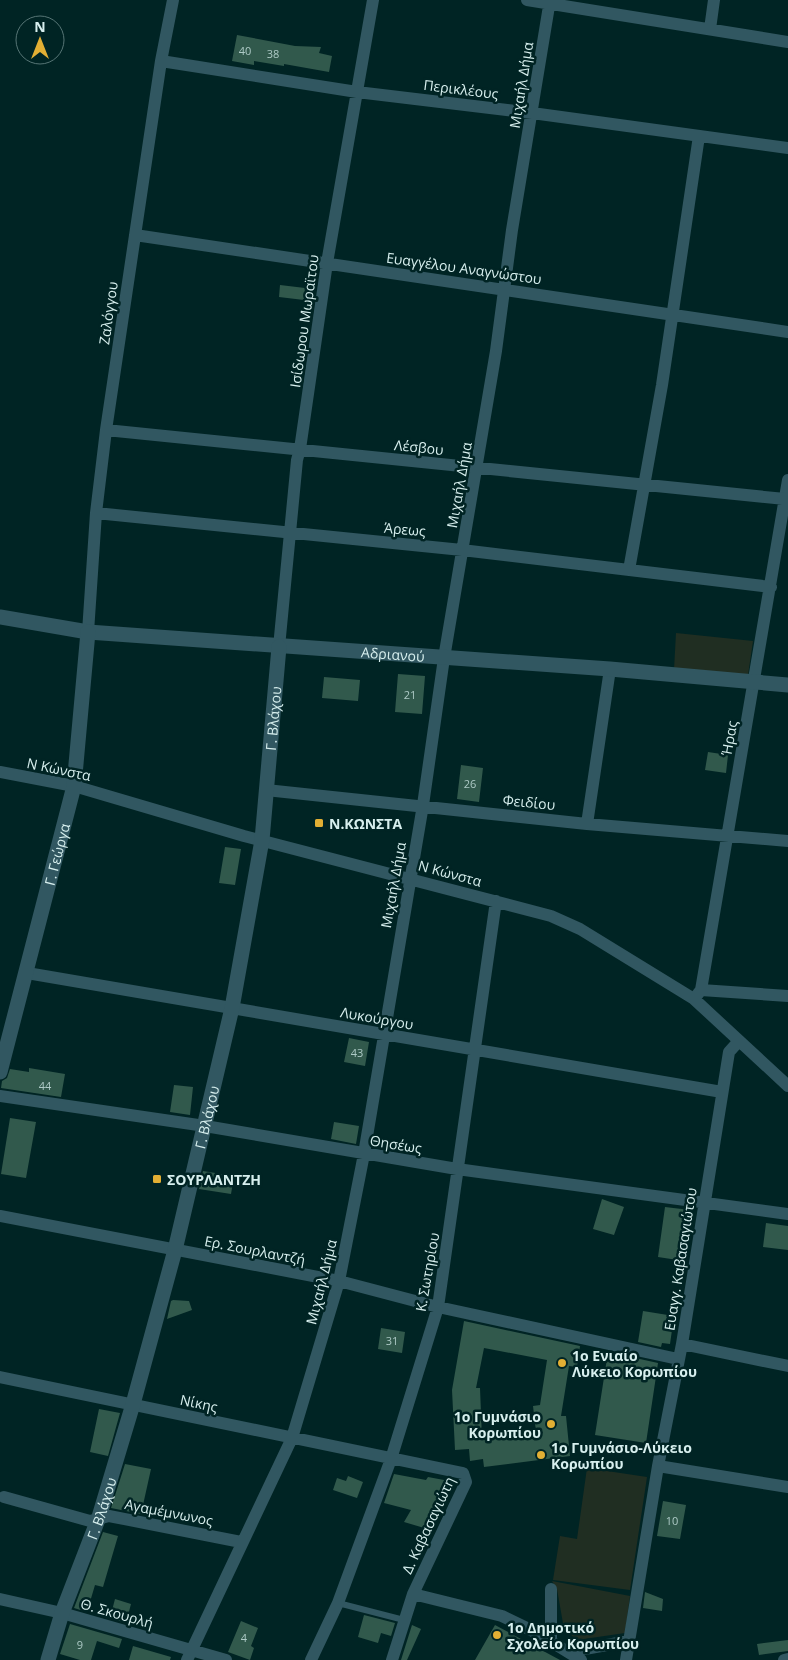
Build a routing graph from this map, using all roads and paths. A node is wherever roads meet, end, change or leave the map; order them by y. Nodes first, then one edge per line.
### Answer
1 (172, 0) edge
2 (373, 0) edge
3 (527, 0) edge
4 (714, 0) edge
5 (550, 2) edge
6 (710, 29) junction
7 (788, 42) edge
8 (161, 61) junction
9 (357, 92) junction
10 (532, 112) junction
11 (700, 136) junction
12 (788, 148) edge
13 (134, 235) junction
14 (327, 263) junction
15 (505, 289) junction
16 (672, 315) junction
17 (788, 332) edge
18 (106, 430) junction
19 (300, 449) junction
20 (477, 468) junction
21 (788, 480) edge
22 (644, 485) junction
23 (786, 499) edge
24 (96, 513) junction
25 (291, 534) junction
26 (462, 550) junction
27 (629, 570) junction
28 (771, 587) junction
29 (0, 617) edge
30 (88, 632) junction
31 (278, 647) junction
32 (444, 658) junction
33 (610, 669) junction
34 (754, 683) junction
35 (788, 685) edge
36 (0, 772) edge
37 (74, 786) junction
38 (266, 790) junction
39 (423, 806) junction
40 (587, 824) junction
41 (728, 836) junction
42 (262, 840) junction
43 (788, 841) edge
44 (410, 878) junction
45 (496, 901) junction
46 (27, 973) junction
47 (697, 995) junction
48 (788, 996) edge
49 (232, 1008) junction
50 (382, 1034) junction
51 (738, 1042) junction
52 (475, 1050) junction
53 (0, 1072) edge
54 (788, 1086) edge
55 (722, 1092) junction
56 (0, 1096) edge
57 (205, 1126) junction
58 (364, 1154) junction
59 (457, 1169) junction
60 (704, 1203) junction
61 (788, 1214) edge
62 (0, 1216) edge
63 (175, 1250) junction
64 (339, 1281) junction
65 (438, 1307) junction
66 (682, 1344) junction
67 (678, 1359) junction
68 (788, 1366) edge
69 (0, 1377) edge
70 (133, 1404) junction
71 (292, 1438) junction
72 (391, 1459) junction
73 (658, 1466) junction
74 (788, 1487) edge
75 (4, 1497) dead end
76 (99, 1517) junction
77 (241, 1542) junction
78 (551, 1589) dead end
79 (413, 1594) junction
80 (0, 1599) edge
81 (338, 1603) junction
82 (62, 1613) junction
83 (404, 1620) junction
84 (629, 1641) junction
85 (551, 1642) junction
86 (568, 1652) junction
87 (189, 1654) edge
88 (788, 1659) edge
89 (48, 1660) edge
90 (226, 1660) edge
91 (311, 1660) edge
92 (392, 1660) edge
93 (582, 1660) edge
94 (626, 1660) edge
95 (784, 1660) edge

1 - 8 street, Ζαλόγγου
2 - 9 street, Ισίδωρου Μωραϊτου
3 - 5 street
4 - 6 street
5 - 6 street
5 - 10 street, Μιχαήλ Δήμα
6 - 7 street
8 - 9 street, Περικλέους
8 - 13 street, Ζαλόγγου
9 - 10 street, Περικλέους
9 - 14 street, Ισίδωρου Μωραϊτου
10 - 11 street, Περικλέους
10 - 15 street, Μιχαήλ Δήμα
11 - 12 street, Περικλέους
11 - 16 street
13 - 14 street, Ευαγγέλου Αναγνώστου
13 - 18 street, Ζαλόγγου
14 - 15 street, Ευαγγέλου Αναγνώστου
14 - 19 street, Ισίδωρου Μωραϊτου
15 - 16 street, Ευαγγέλου Αναγνώστου
15 - 20 street, Μιχαήλ Δήμα
16 - 17 street, Ευαγγέλου Αναγνώστου
16 - 22 street
18 - 19 street, Λέσβου
18 - 24 street, Ζαλόγγου
19 - 20 street, Λέσβου
19 - 25 street, Ισίδωρου Μωραϊτου
20 - 22 street, Λέσβου
20 - 26 street, Μιχαήλ Δήμα
21 - 23 street, Ήρας
22 - 23 street, Λέσβου
22 - 27 street
23 - 28 street, Ήρας
24 - 25 street, Άρεως
24 - 30 street, Ζαλόγγου
25 - 26 street, Άρεως
25 - 31 street, Ισίδωρου Μωραϊτου
26 - 27 street, Άρεως
26 - 32 street, Μιχαήλ Δήμα
27 - 28 street, Άρεως
28 - 34 street, Ήρας
29 - 30 street, Αδριανού
30 - 31 street, Αδριανού
30 - 37 street, Γ. Γεώργα
31 - 32 street, Αδριανού
31 - 38 street, Γ. Βλάχου
32 - 33 street, Αδριανού
32 - 39 street, Μιχαήλ Δήμα
33 - 34 street, Αδριανού
33 - 40 street
34 - 35 street, Αδριανού
34 - 41 street, Ήρας
36 - 37 street, Ν Κώνστα
37 - 42 street, Ν Κώνστα
37 - 46 street, Γ. Γεώργα
38 - 39 street, Φειδίου
38 - 42 street, Γ. Βλάχου
39 - 40 street, Φειδίου
39 - 44 street, Μιχαήλ Δήμα
40 - 41 street, Φειδίου
41 - 43 street, Φειδίου
41 - 47 street, Ήρας
42 - 44 street, Ν Κώνστα
42 - 49 street, Γ. Βλάχου
44 - 45 street, Ν Κώνστα
44 - 50 street, Μιχαήλ Δήμα
45 - 47 street, Ν Κώνστα
45 - 52 street, Κ. Σωτηρίου
46 - 49 street, Λυκούργου
46 - 53 street, Γ. Γεώργα
47 - 48 street
47 - 51 street, Ν Κώνστα
49 - 50 street, Λυκούργου
49 - 57 street, Γ. Βλάχου
50 - 52 street, Λυκούργου
50 - 58 street, Μιχαήλ Δήμα
51 - 54 street, Ν Κώνστα
51 - 55 street, Ευαγγ. Καβασαγιώτου
52 - 55 street, Λυκούργου
52 - 59 street, Κ. Σωτηρίου
55 - 60 street, Ευαγγ. Καβασαγιώτου
56 - 57 street, Θησέως
57 - 58 street, Θησέως
57 - 63 street, Γ. Βλάχου
58 - 59 street, Θησέως
58 - 64 street, Μιχαήλ Δήμα
59 - 60 street, Θησέως
59 - 65 street, Κ. Σωτηρίου
60 - 61 street, Θησέως
60 - 66 street, Ευαγγ. Καβασαγιώτου
62 - 63 street, Ερ. Σουρλαντζή
63 - 64 street, Ερ. Σουρλαντζή
63 - 70 street, Γ. Βλάχου
64 - 65 street, Ερ. Σουρλαντζή
64 - 71 street, Μιχαήλ Δήμα
65 - 67 street, Ερ. Σουρλαντζή
65 - 72 street, Κ. Σωτηρίου
66 - 67 street, Ευαγγ. Καβασαγιώτου
66 - 68 street
67 - 73 street, Ευαγγ. Καβασαγιώτου
69 - 70 street, Νίκης
70 - 71 street, Νίκης
70 - 76 street, Γ. Βλάχου
71 - 72 street, Νίκης
71 - 77 street, Μιχαήλ Δήμα
72 - 79 street, Δ. Καβασαγιώτη
72 - 81 street, Κ. Σωτηρίου
73 - 74 street
73 - 84 street, Ευαγγ. Καβασαγιώτου
75 - 76 street, Αγαμέμνωνος
76 - 77 street, Αγαμέμνωνος
76 - 82 street, Γ. Βλάχου
77 - 87 street, Μιχαήλ Δήμα
78 - 85 street
79 - 83 street, Δ. Καβασαγιώτη
79 - 85 street
80 - 82 street, Θ. Σκουρλή
81 - 83 lane
81 - 91 street, Κ. Σωτηρίου
82 - 87 street, Θ. Σκουρλή
82 - 89 street, Γ. Βλάχου
83 - 92 street, Δ. Καβασαγιώτη
84 - 86 street
84 - 94 street, Ευαγγ. Καβασαγιώτου
85 - 86 street
86 - 93 street
87 - 90 street, Θ. Σκουρλή
88 - 95 street

